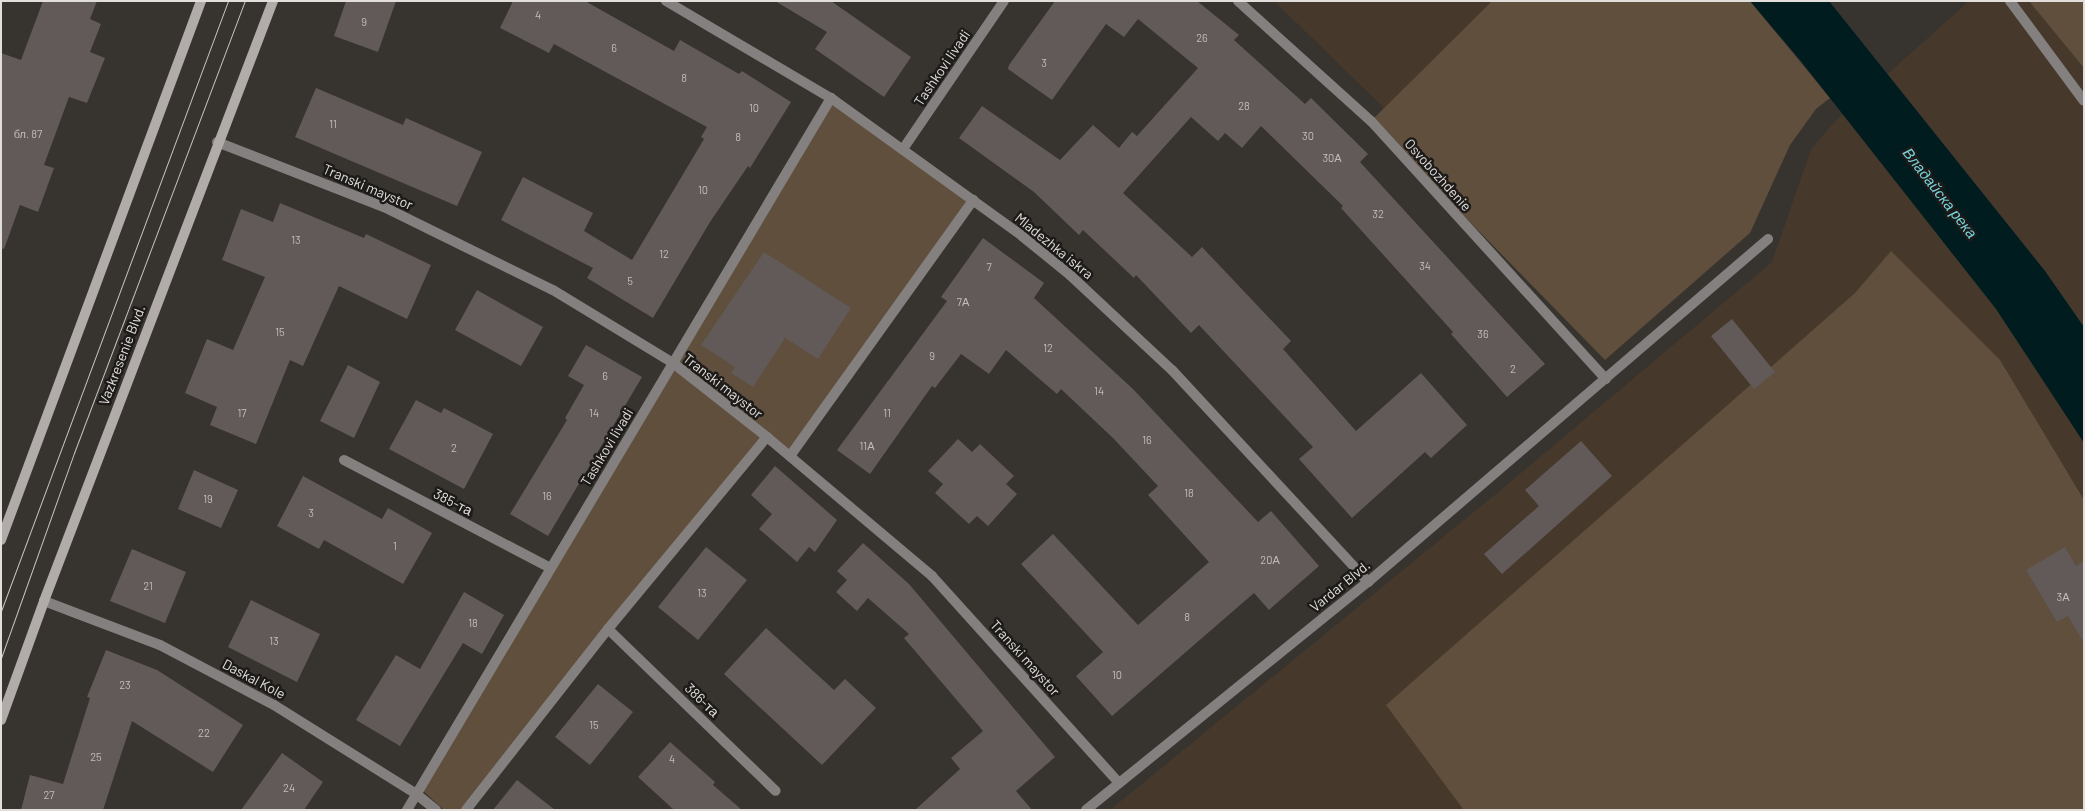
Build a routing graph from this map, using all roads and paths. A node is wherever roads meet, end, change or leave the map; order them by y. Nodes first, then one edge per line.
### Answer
1 (201, 1) edge
2 (274, 1) edge
3 (666, 1) edge
4 (1004, 1) edge
5 (1238, 1) edge
6 (2010, 1) edge
7 (831, 98) junction
8 (2084, 101) edge
9 (218, 142) junction
10 (903, 149) junction
11 (973, 200) junction
12 (1768, 239) dead end
13 (673, 364) junction
14 (1606, 379) junction
15 (767, 437) junction
16 (790, 456) junction
17 (344, 460) dead end
18 (1, 540) edge
19 (551, 568) junction
20 (1368, 582) junction
21 (44, 601) junction
22 (608, 629) junction
23 (1, 720) edge
24 (1119, 783) junction
25 (776, 791) dead end
26 (415, 792) junction
27 (407, 810) edge
28 (436, 810) edge
29 (466, 810) edge
30 (1086, 810) edge

1 - 18 main road
2 - 9 main road, Vazkresenie Blvd.
3 - 7 street, Mladezhka iskra
4 - 10 street, Tashkovi livadi
5 - 14 street, Osvobozhdenie
6 - 8 street
7 - 10 street, Mladezhka iskra
7 - 13 street, Tashkovi livadi
9 - 13 street, Transki maystor
9 - 21 main road, Vazkresenie Blvd.
10 - 11 street, Mladezhka iskra
11 - 16 street
11 - 20 street, Mladezhka iskra
12 - 14 street, Vardar Blvd.
13 - 15 street, Transki maystor
13 - 19 street, Tashkovi livadi
14 - 20 street, Vardar Blvd.
15 - 16 street, Transki maystor
15 - 22 street
16 - 24 street, Transki maystor
17 - 19 street, 385-та
19 - 26 street, Tashkovi livadi
20 - 24 street, Vardar Blvd.
21 - 23 main road, Vazkresenie Blvd.
21 - 26 street, Daskal Kole
22 - 25 street, 386-та
22 - 29 street
24 - 30 street, Vardar Blvd.
26 - 27 street, Tashkovi livadi
26 - 28 street, Daskal Kole

